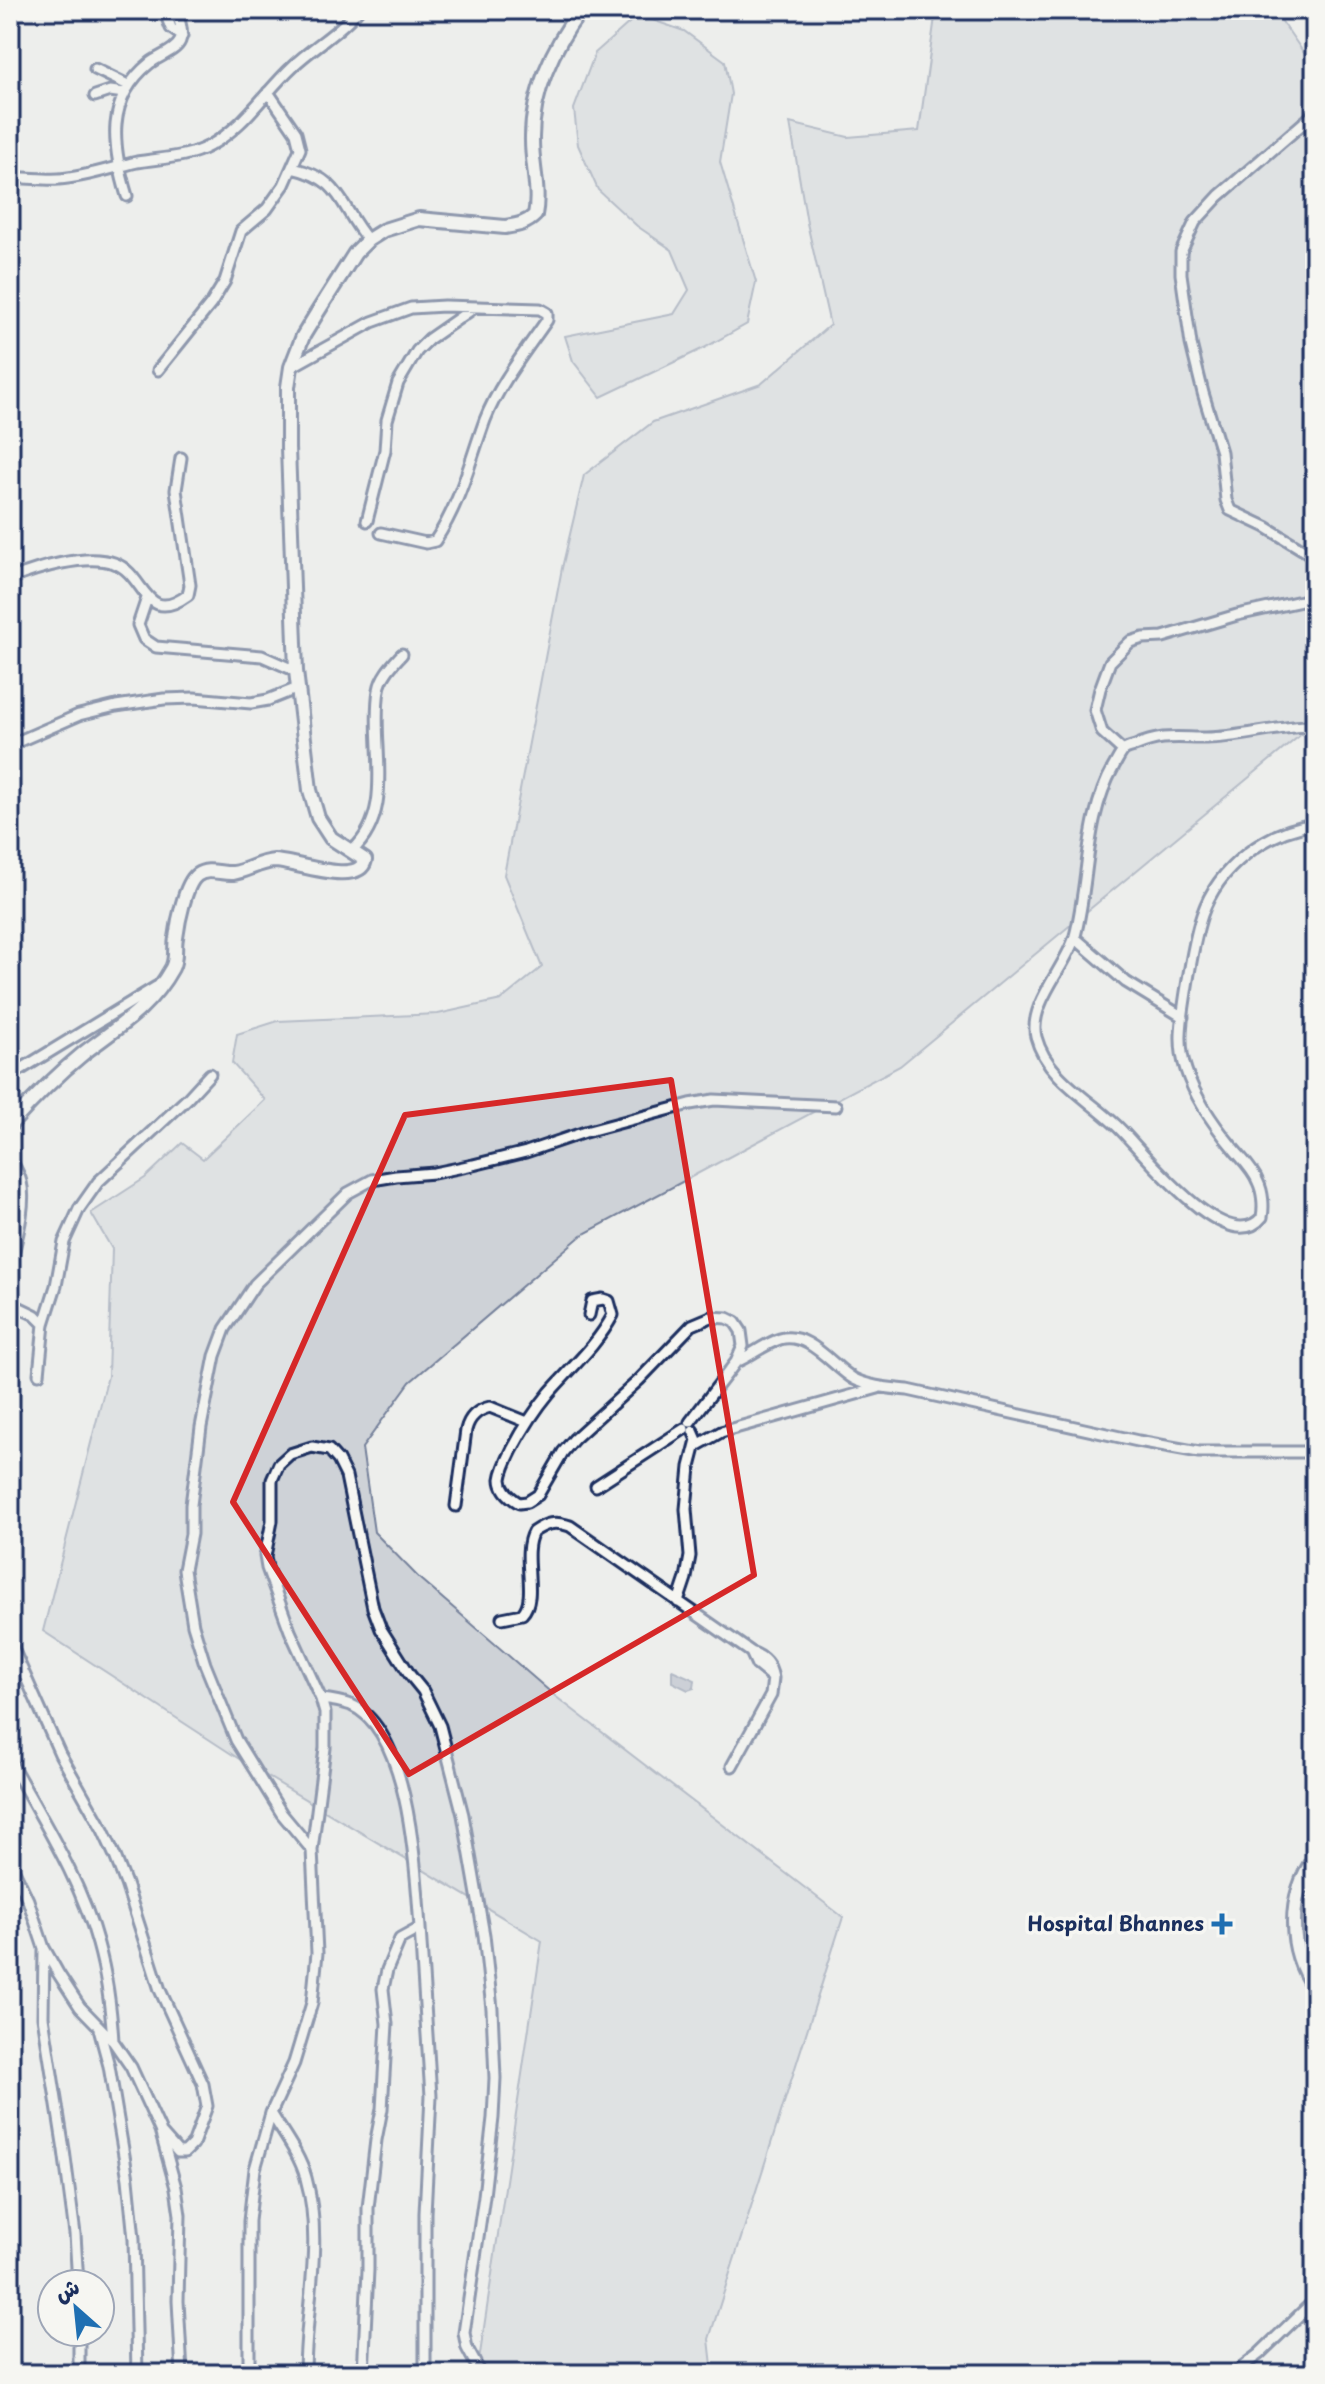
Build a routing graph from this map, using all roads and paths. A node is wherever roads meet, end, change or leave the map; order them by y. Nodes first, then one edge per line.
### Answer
1 (164, 10) edge
2 (176, 10) edge
3 (358, 10) edge
4 (581, 10) edge
5 (182, 36) junction
6 (95, 69) dead end
7 (126, 89) junction
8 (268, 92) junction
9 (95, 96) dead end
10 (1315, 113) edge
11 (119, 166) junction
12 (292, 168) junction
13 (10, 178) edge
14 (127, 196) dead end
15 (368, 240) junction
16 (475, 307) junction
17 (291, 367) junction
18 (158, 370) dead end
19 (181, 458) dead end
20 (367, 521) dead end
21 (381, 533) dead end
22 (1315, 557) edge
23 (10, 579) edge
24 (147, 598) junction
25 (1315, 598) edge
26 (402, 654) dead end
27 (296, 671) junction
28 (298, 688) junction
29 (1315, 726) edge
30 (10, 745) edge
31 (1123, 751) junction
32 (1315, 824) edge
33 (352, 851) junction
34 (1075, 938) junction
35 (159, 985) junction
36 (1183, 1017) junction
37 (210, 1074) dead end
38 (10, 1076) edge
39 (836, 1106) dead end
40 (10, 1125) edge
41 (11, 1160) edge
42 (10, 1267) edge
43 (10, 1303) edge
44 (589, 1315) dead end
45 (44, 1324) junction
46 (736, 1362) junction
47 (39, 1374) dead end
48 (882, 1387) junction
49 (527, 1422) junction
50 (689, 1427) junction
51 (696, 1446) junction
52 (1315, 1452) edge
53 (596, 1486) dead end
54 (456, 1506) dead end
55 (678, 1602) junction
56 (502, 1618) dead end
57 (10, 1642) edge
58 (321, 1699) junction
59 (10, 1761) edge
60 (732, 1766) dead end
61 (312, 1850) junction
62 (1315, 1857) edge
63 (10, 1862) edge
64 (1315, 1881) edge
65 (1297, 1892) junction
66 (420, 1928) junction
67 (44, 1948) junction
68 (1315, 1989) edge
69 (99, 2026) junction
70 (113, 2041) junction
71 (271, 2113) junction
72 (162, 2134) junction
73 (77, 2268) edge
74 (1315, 2300) edge
75 (79, 2348) edge
76 (79, 2374) edge
77 (137, 2374) edge
78 (182, 2374) edge
79 (249, 2374) edge
80 (305, 2374) edge
81 (363, 2374) edge
82 (425, 2374) edge
83 (481, 2374) edge
84 (1233, 2374) edge

1 - 5 street
2 - 5 street
3 - 8 street
4 - 15 main road
5 - 7 street
6 - 7 street
7 - 9 street
7 - 11 street
8 - 11 street
8 - 12 street
10 - 22 street
11 - 13 street
11 - 14 street
12 - 15 street
12 - 18 street
15 - 17 main road
16 - 17 street
16 - 20 street
16 - 21 street
17 - 27 main road
19 - 24 street
23 - 24 street
24 - 27 street
25 - 31 street
26 - 33 street
27 - 28 main road
28 - 30 street
28 - 33 main road
29 - 31 street
31 - 34 street
32 - 36 street
33 - 35 main road
34 - 36 street
34 - 36 street
35 - 38 street
35 - 40 main road
37 - 45 street
39 - 61 street
41 - 42 street
43 - 45 street
44 - 49 street
45 - 47 street
46 - 48 street
46 - 49 street
46 - 50 street
48 - 51 street
48 - 52 street
49 - 54 street
50 - 51 street
50 - 53 street
51 - 55 street
55 - 56 street
55 - 60 street
57 - 72 street
58 - 61 street
58 - 66 street
58 - 83 street
59 - 70 street
61 - 71 street
62 - 65 main road
63 - 67 street
64 - 65 street
65 - 68 main road
66 - 81 street
66 - 82 street
67 - 69 street
67 - 73 street
69 - 70 street
69 - 77 street
70 - 72 street
71 - 79 street
71 - 80 street
72 - 78 street
74 - 84 street
75 - 76 street

